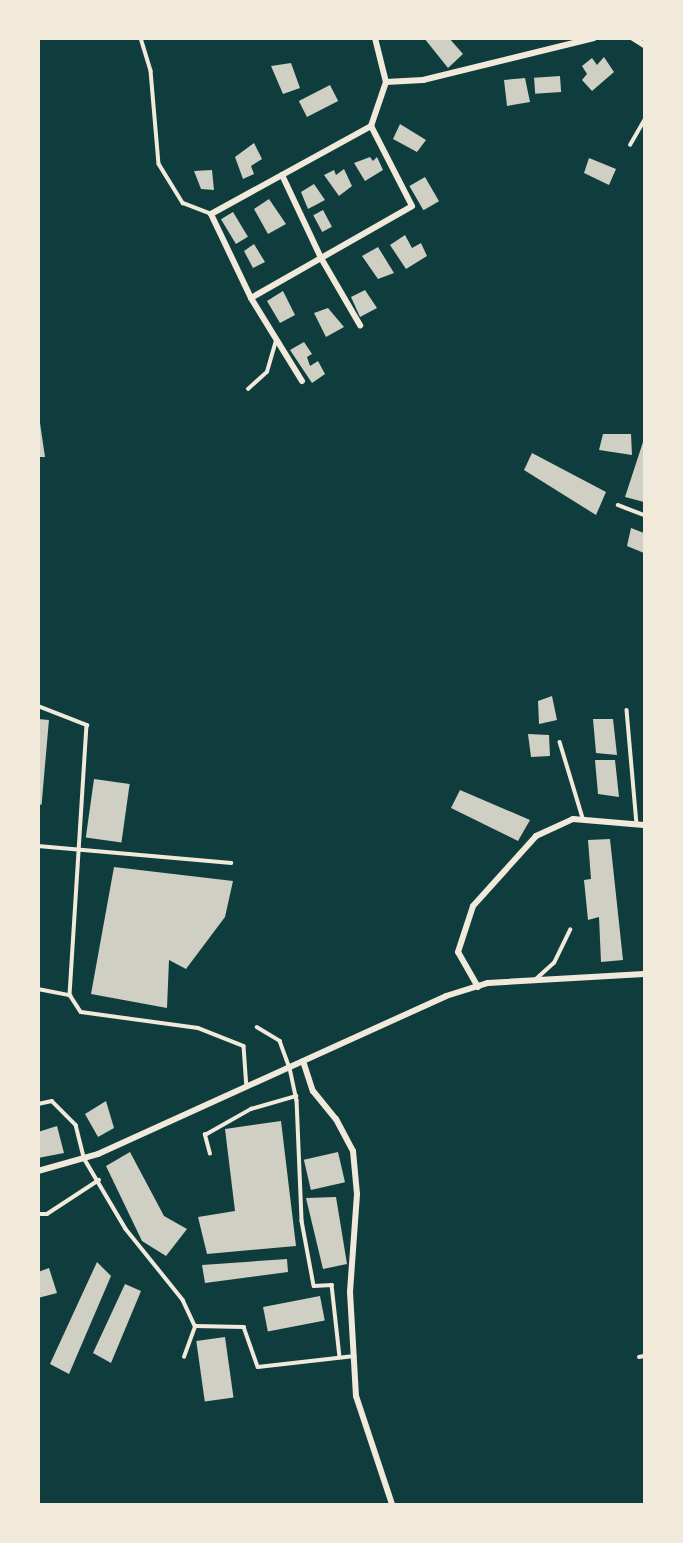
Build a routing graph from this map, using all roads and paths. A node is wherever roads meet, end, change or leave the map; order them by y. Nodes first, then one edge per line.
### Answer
1 (141, 38) edge
2 (375, 38) edge
3 (594, 38) edge
4 (634, 38) edge
5 (645, 45) edge
6 (386, 82) junction
7 (645, 121) edge
8 (371, 126) junction
9 (631, 145) dead end
10 (282, 175) junction
11 (211, 214) junction
12 (321, 258) junction
13 (251, 298) junction
14 (360, 325) dead end
15 (276, 339) junction
16 (302, 381) dead end
17 (248, 389) dead end
18 (618, 505) dead end
19 (645, 515) edge
20 (38, 706) edge
21 (627, 710) dead end
22 (560, 742) dead end
23 (583, 820) junction
24 (641, 825) edge
25 (38, 846) edge
26 (79, 848) junction
27 (230, 863) dead end
28 (570, 930) dead end
29 (645, 974) edge
30 (534, 981) junction
31 (478, 986) junction
32 (38, 989) edge
33 (70, 995) junction
34 (257, 1027) dead end
35 (303, 1061) junction
36 (290, 1068) junction
37 (247, 1087) junction
38 (296, 1096) junction
39 (38, 1104) edge
40 (210, 1154) dead end
41 (84, 1158) junction
42 (38, 1171) edge
43 (99, 1180) junction
44 (38, 1214) edge
45 (195, 1326) junction
46 (354, 1356) junction
47 (184, 1357) dead end
48 (340, 1357) junction
49 (392, 1504) edge

1 - 11 lane
2 - 6 street
3 - 6 street
4 - 5 street
6 - 8 street
7 - 9 lane
8 - 10 street
8 - 12 street
10 - 11 street
10 - 12 street
11 - 13 street
12 - 13 street
12 - 14 street
13 - 15 street
15 - 16 street
15 - 17 lane
18 - 19 lane
20 - 26 lane
21 - 24 lane
22 - 23 lane
23 - 24 street
23 - 31 street
25 - 26 lane
26 - 27 lane
26 - 33 lane
28 - 30 lane
29 - 30 street
30 - 31 street
31 - 35 street
32 - 33 lane
33 - 37 lane
34 - 36 lane
35 - 36 street
35 - 46 street
36 - 37 street
36 - 38 lane
37 - 41 street
38 - 40 lane
38 - 48 lane
39 - 41 lane
41 - 42 street
41 - 43 lane
43 - 44 lane
43 - 45 lane
45 - 47 lane
45 - 48 lane
46 - 48 lane
46 - 49 street

